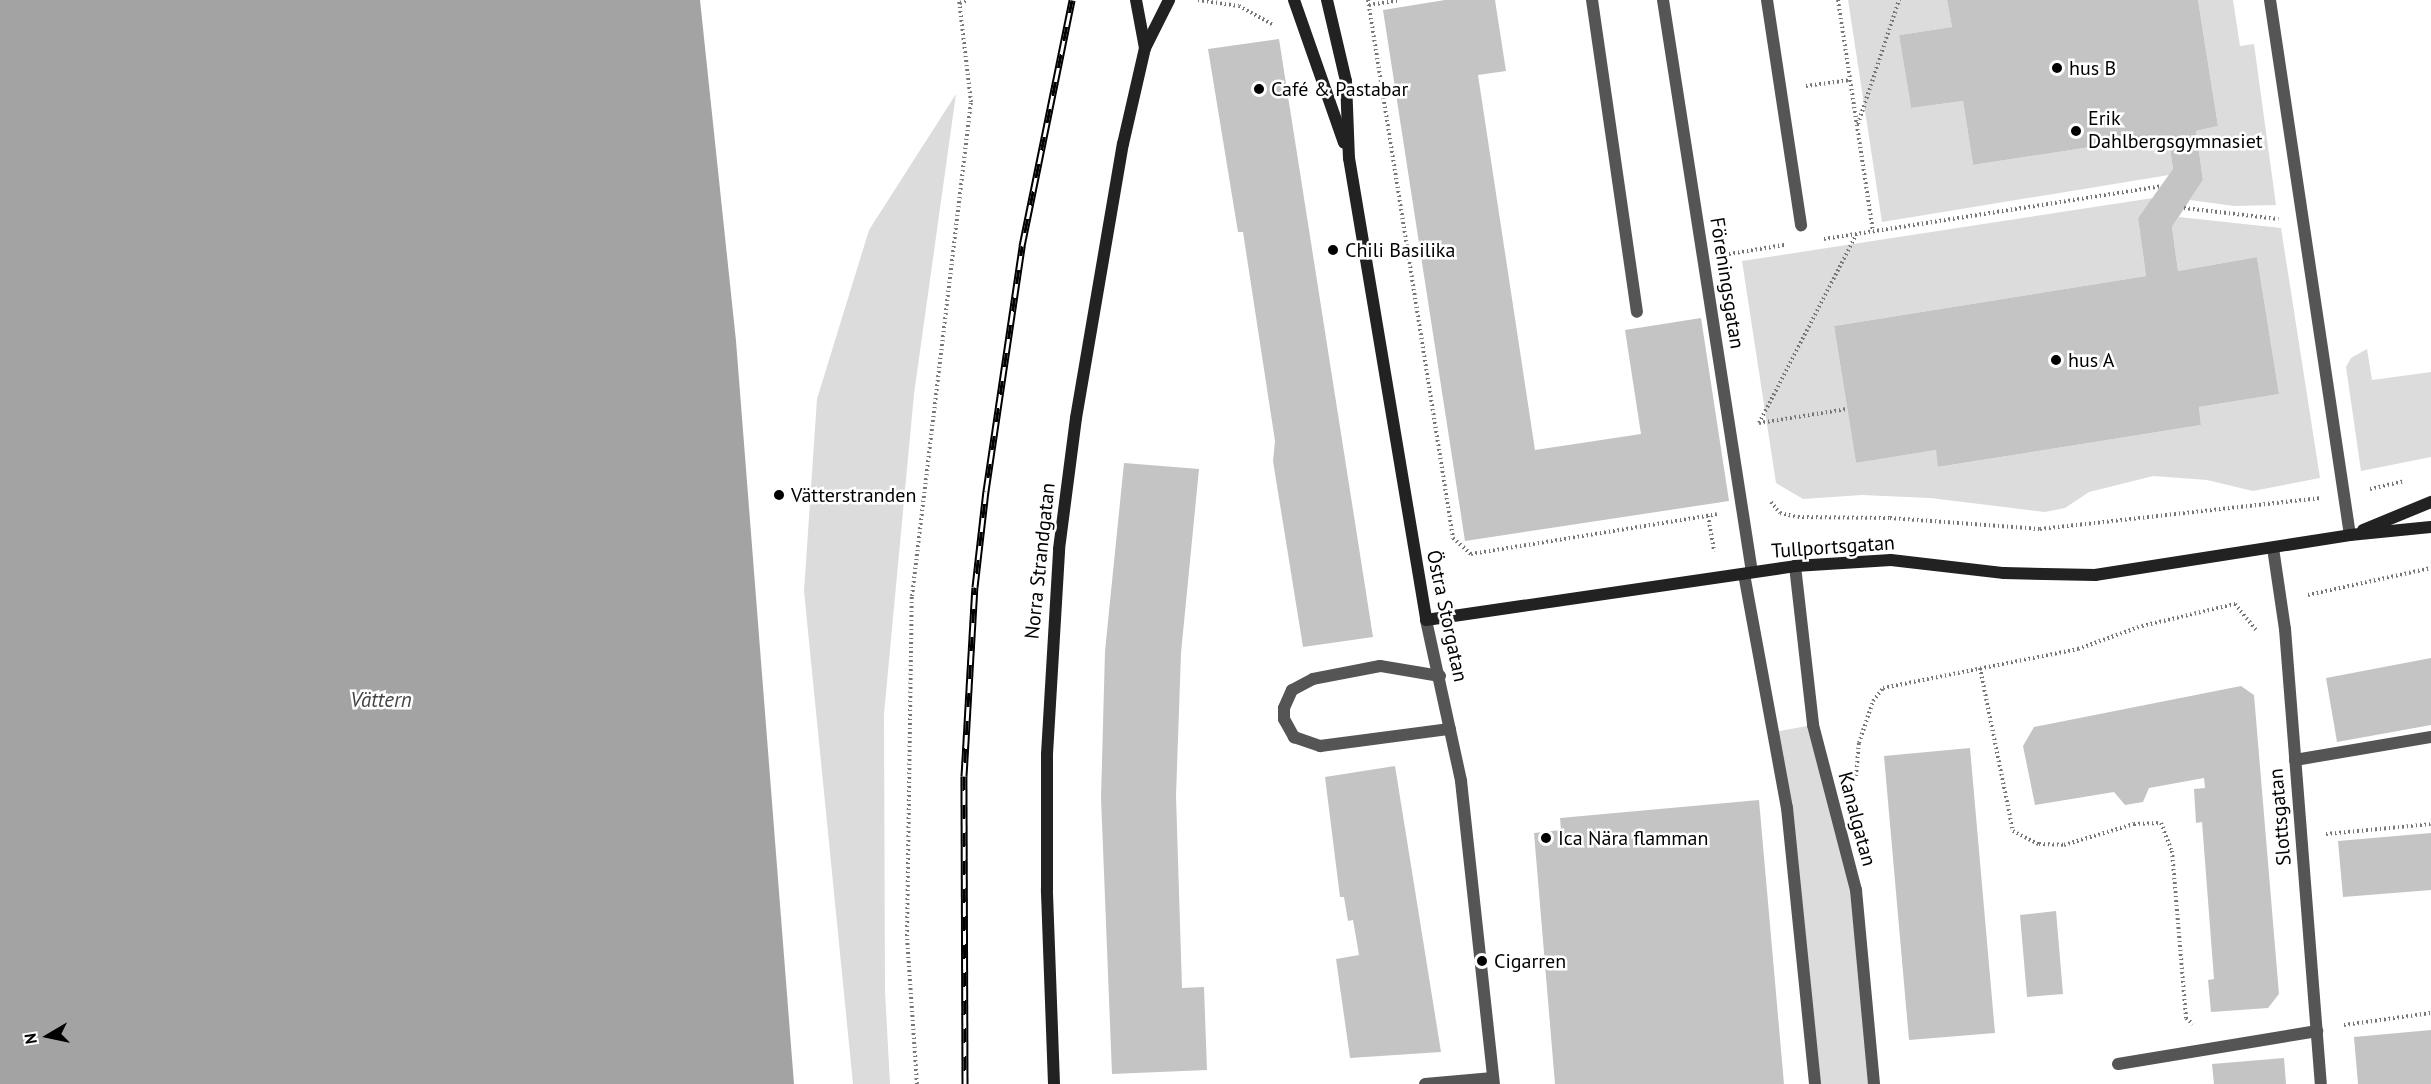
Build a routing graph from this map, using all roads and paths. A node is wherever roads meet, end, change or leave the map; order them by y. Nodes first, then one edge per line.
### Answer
1 (969, 0) edge
2 (1136, 0) edge
3 (1169, 0) edge
4 (1198, 0) edge
5 (1294, 0) edge
6 (1327, 0) edge
7 (1400, 0) edge
8 (1592, 0) edge
9 (1663, 0) edge
10 (1767, 0) edge
11 (1838, 0) edge
12 (1899, 0) edge
13 (2270, 0) edge
14 (960, 2) edge
15 (1369, 2) edge
16 (1277, 26) dead end
17 (1145, 48) junction
18 (1850, 80) junction
19 (1780, 89) junction
20 (1857, 126) junction
21 (1349, 158) junction
22 (2161, 186) dead end
23 (2184, 208) dead end
24 (2302, 222) junction
25 (1801, 225) dead end
26 (1873, 231) junction
27 (1857, 234) junction
28 (1814, 240) dead end
29 (1793, 244) dead end
30 (1703, 258) junction
31 (1637, 312) dead end
32 (1847, 409) dead end
33 (2410, 479) dead end
34 (2344, 494) junction
35 (1770, 498) dead end
36 (2431, 502) edge
37 (1725, 513) dead end
38 (2431, 527) edge
39 (2350, 535) junction
40 (2273, 548) junction
41 (1795, 566) junction
42 (2431, 568) edge
43 (1748, 573) junction
44 (1426, 620) junction
45 (2285, 629) junction
46 (1980, 668) junction
47 (1440, 676) junction
48 (1450, 729) junction
49 (2431, 737) edge
50 (2295, 760) junction
51 (1856, 782) dead end
52 (2431, 824) edge
53 (2301, 837) junction
54 (2431, 1013) edge
55 (2198, 1027) dead end
56 (2317, 1031) junction
57 (2118, 1064) dead end
58 (1493, 1081) edge
59 (917, 1084) edge
60 (1054, 1084) edge
61 (1425, 1084) edge
62 (1815, 1084) edge
63 (1874, 1084) edge
64 (2321, 1084) edge

1 - 14 path
2 - 17 street, Norra Strandgatan
3 - 17 street, Norra Strandgatan
4 - 16 path
5 - 21 street, Östra Storgatan
6 - 21 street, Östra Storgatan
7 - 15 path
8 - 31 street
9 - 30 street, Föreningsgatan
10 - 19 street
11 - 18 path
12 - 20 path
13 - 24 street
14 - 59 path
15 - 37 path
17 - 60 street, Norra Strandgatan
18 - 19 path
18 - 20 path
19 - 25 street
20 - 26 path
21 - 44 street, Östra Storgatan
22 - 26 path
23 - 24 path
24 - 34 street
26 - 27 path
27 - 28 path
27 - 32 path
29 - 30 path
30 - 43 street, Föreningsgatan
33 - 34 path
34 - 35 path
34 - 39 street
36 - 39 street, Tullportsgatan
38 - 39 street, Tullportsgatan
39 - 40 street, Tullportsgatan
40 - 41 street, Tullportsgatan
40 - 45 street, Slottsgatan
41 - 43 street, Tullportsgatan
41 - 63 street, Kanalgatan
42 - 45 path
43 - 44 street, Tullportsgatan
43 - 62 street
44 - 47 street, Östra Storgatan
45 - 46 path
45 - 50 street, Slottsgatan
46 - 51 path
46 - 55 path
47 - 48 street, Östra Storgatan
47 - 48 street
48 - 58 street, Östra Storgatan
49 - 50 street
50 - 53 street, Slottsgatan
52 - 53 path
53 - 56 street, Slottsgatan
54 - 56 path
56 - 57 street
56 - 64 street, Slottsgatan
58 - 61 street

